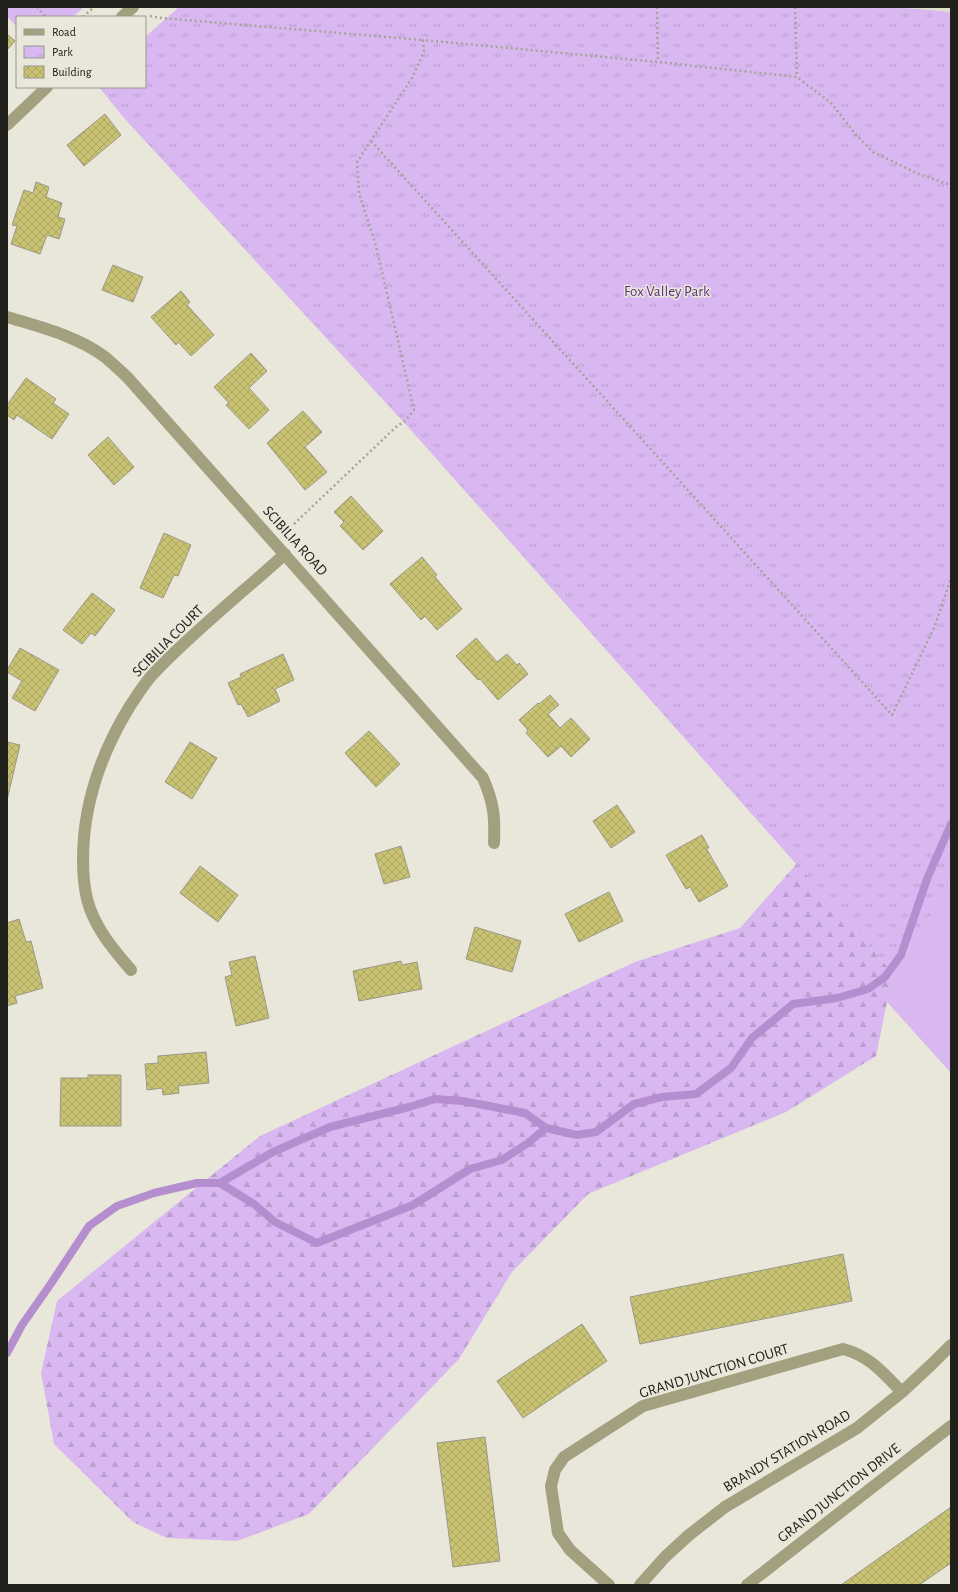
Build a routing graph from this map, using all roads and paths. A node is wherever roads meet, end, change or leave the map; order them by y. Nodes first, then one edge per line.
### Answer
1 (37, 7) edge
2 (94, 7) edge
3 (133, 7) edge
4 (657, 7) edge
5 (795, 7) edge
6 (45, 16) edge
7 (84, 16) edge
8 (123, 16) edge
9 (161, 18) dead end
10 (422, 40) junction
11 (658, 62) junction
12 (797, 76) junction
13 (46, 88) edge
14 (7, 124) edge
15 (371, 141) junction
16 (951, 185) edge
17 (7, 317) edge
18 (294, 524) dead end
19 (285, 554) junction
20 (951, 578) edge
21 (494, 843) dead end
22 (131, 970) dead end
23 (951, 1345) edge
24 (902, 1392) junction
25 (951, 1426) edge
26 (609, 1585) edge
27 (640, 1585) edge
28 (747, 1585) edge

1 - 6 path
2 - 7 path
3 - 8 street
4 - 11 path
5 - 12 path
9 - 10 path
10 - 11 path
10 - 15 path
11 - 12 path
12 - 16 path
13 - 14 street
15 - 18 path
15 - 20 path
17 - 19 street, SCIBILIA ROAD
19 - 21 street, SCIBILIA ROAD
19 - 22 street, SCIBILIA COURT
23 - 24 street, BRANDY STATION ROAD
24 - 26 street, GRAND JUNCTION COURT
24 - 27 street, BRANDY STATION ROAD
25 - 28 street, GRAND JUNCTION DRIVE

